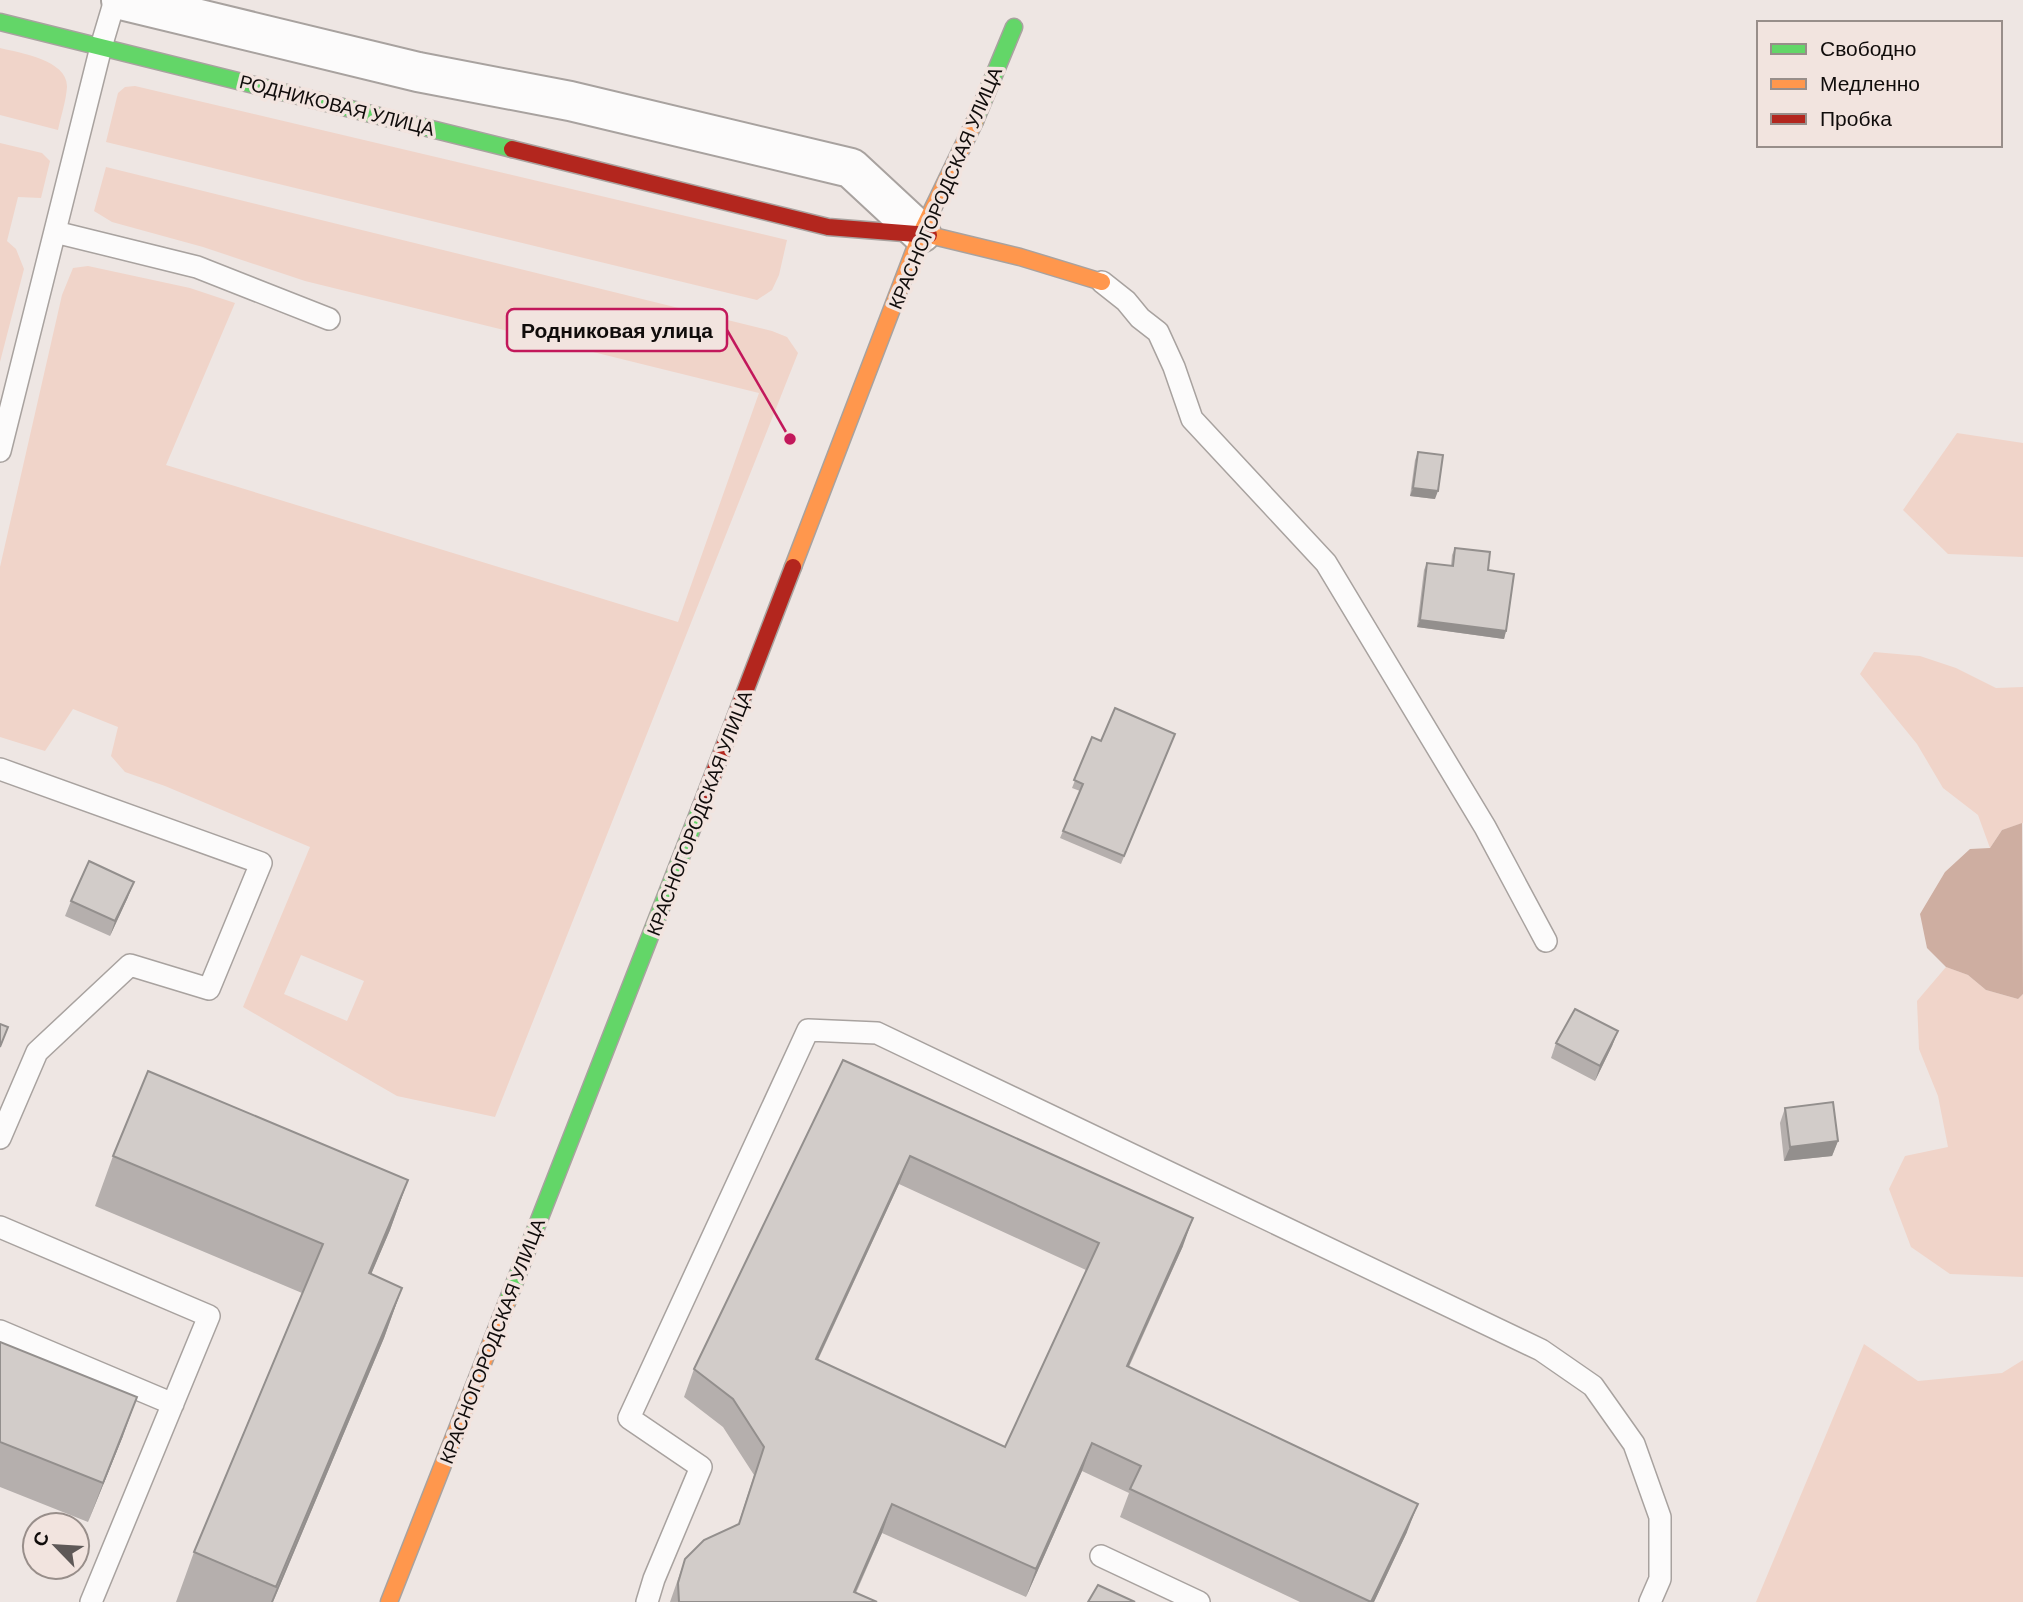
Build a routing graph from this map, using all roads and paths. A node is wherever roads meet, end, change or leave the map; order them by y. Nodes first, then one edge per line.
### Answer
1 (115, 0) edge
2 (121, 0) edge
3 (0, 22) edge
4 (1014, 27) dead end
5 (101, 47) junction
6 (55, 232) junction
7 (921, 233) junction
8 (1102, 282) joint
9 (329, 319) dead end
10 (0, 451) edge
11 (0, 769) edge
12 (1546, 941) dead end
13 (0, 1138) edge
14 (0, 1227) edge
15 (0, 1331) edge
16 (173, 1404) junction
17 (1101, 1556) dead end
18 (91, 1602) edge
19 (390, 1602) edge
20 (647, 1602) edge
21 (1199, 1602) edge
22 (1650, 1602) edge

1 - 5 lane
2 - 7 street, РОДНИКОВАЯ УЛИЦА
3 - 5 street, РОДНИКОВАЯ УЛИЦА
4 - 7 street, КРАСНОГОРОДСКАЯ УЛИЦА
5 - 6 lane
5 - 7 street, РОДНИКОВАЯ УЛИЦА
6 - 9 lane
6 - 10 lane
7 - 8 street, РОДНИКОВАЯ УЛИЦА
7 - 19 street, КРАСНОГОРОДСКАЯ УЛИЦА
8 - 12 lane
11 - 13 lane
14 - 16 lane
15 - 16 lane
16 - 18 lane
17 - 21 lane
20 - 22 lane

